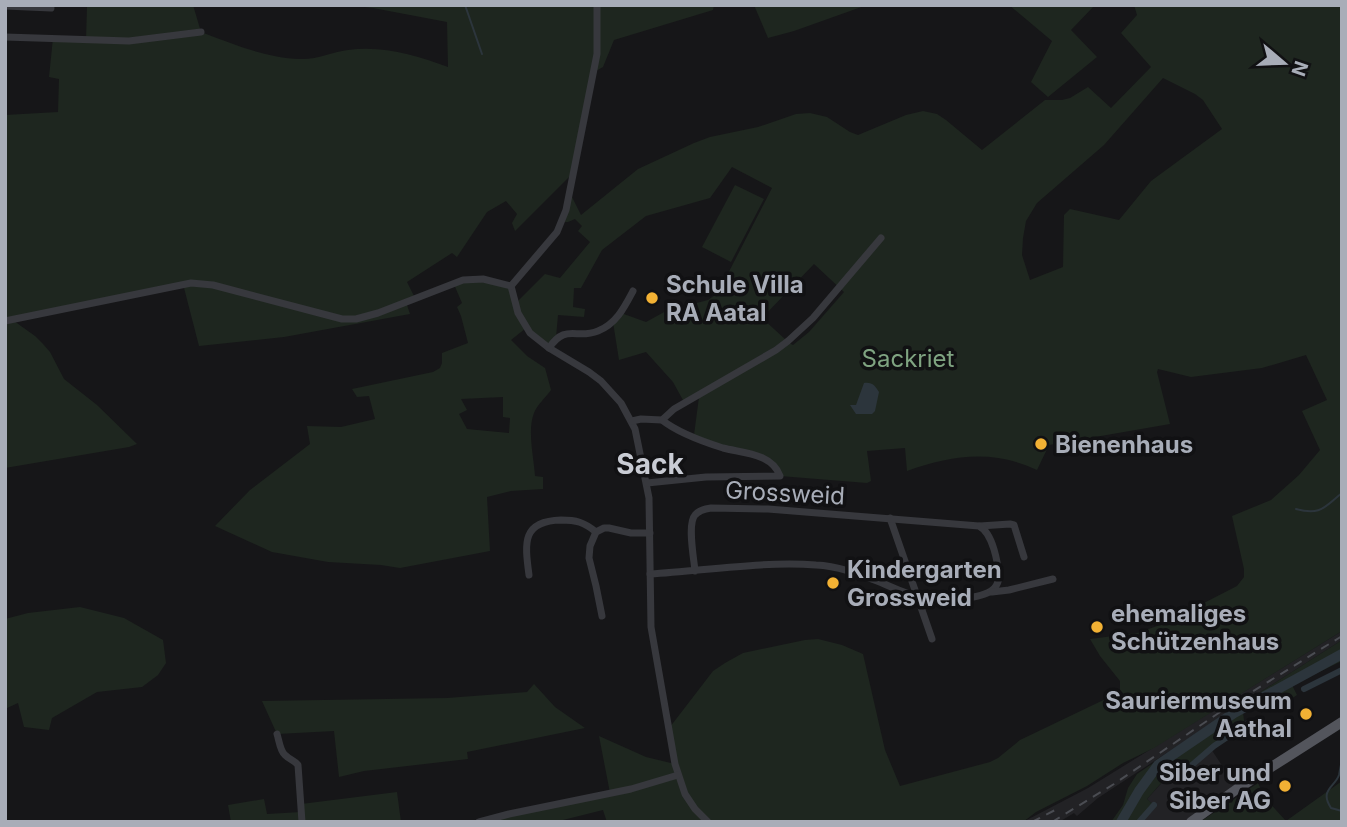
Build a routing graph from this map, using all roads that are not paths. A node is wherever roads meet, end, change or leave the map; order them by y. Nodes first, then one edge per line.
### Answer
1 (597, 5) edge
2 (5, 6) edge
3 (51, 8) dead end
4 (201, 32) dead end
5 (5, 37) edge
6 (881, 238) dead end
7 (511, 286) junction
8 (633, 291) dead end
9 (5, 321) edge
10 (549, 348) junction
11 (662, 420) junction
12 (632, 421) junction
13 (647, 483) junction
14 (890, 518) junction
15 (979, 526) junction
16 (596, 532) junction
17 (650, 533) junction
18 (1024, 557) dead end
19 (695, 571) junction
20 (650, 574) junction
21 (529, 575) dead end
22 (1053, 579) dead end
23 (991, 592) junction
24 (917, 596) junction
25 (602, 616) dead end
26 (932, 639) dead end
27 (1342, 722) edge
28 (277, 734) dead end
29 (678, 775) junction
30 (302, 822) edge
31 (479, 822) edge
32 (708, 822) edge
33 (1191, 822) edge

1 - 7 street
2 - 3 street
4 - 5 street
6 - 11 street
7 - 9 street
7 - 10 street
8 - 10 street
10 - 12 street
11 - 12 street
11 - 13 street
12 - 13 street
13 - 17 street
14 - 15 street, Grossweid
14 - 19 street, Grossweid
14 - 24 street
15 - 18 street, Grossweid
15 - 23 street
16 - 17 street
16 - 21 street
16 - 25 street
17 - 20 street
19 - 20 street
19 - 24 street
20 - 29 street
22 - 23 street
23 - 24 street
24 - 26 street
27 - 33 main road
28 - 30 street
29 - 31 street
29 - 32 street

